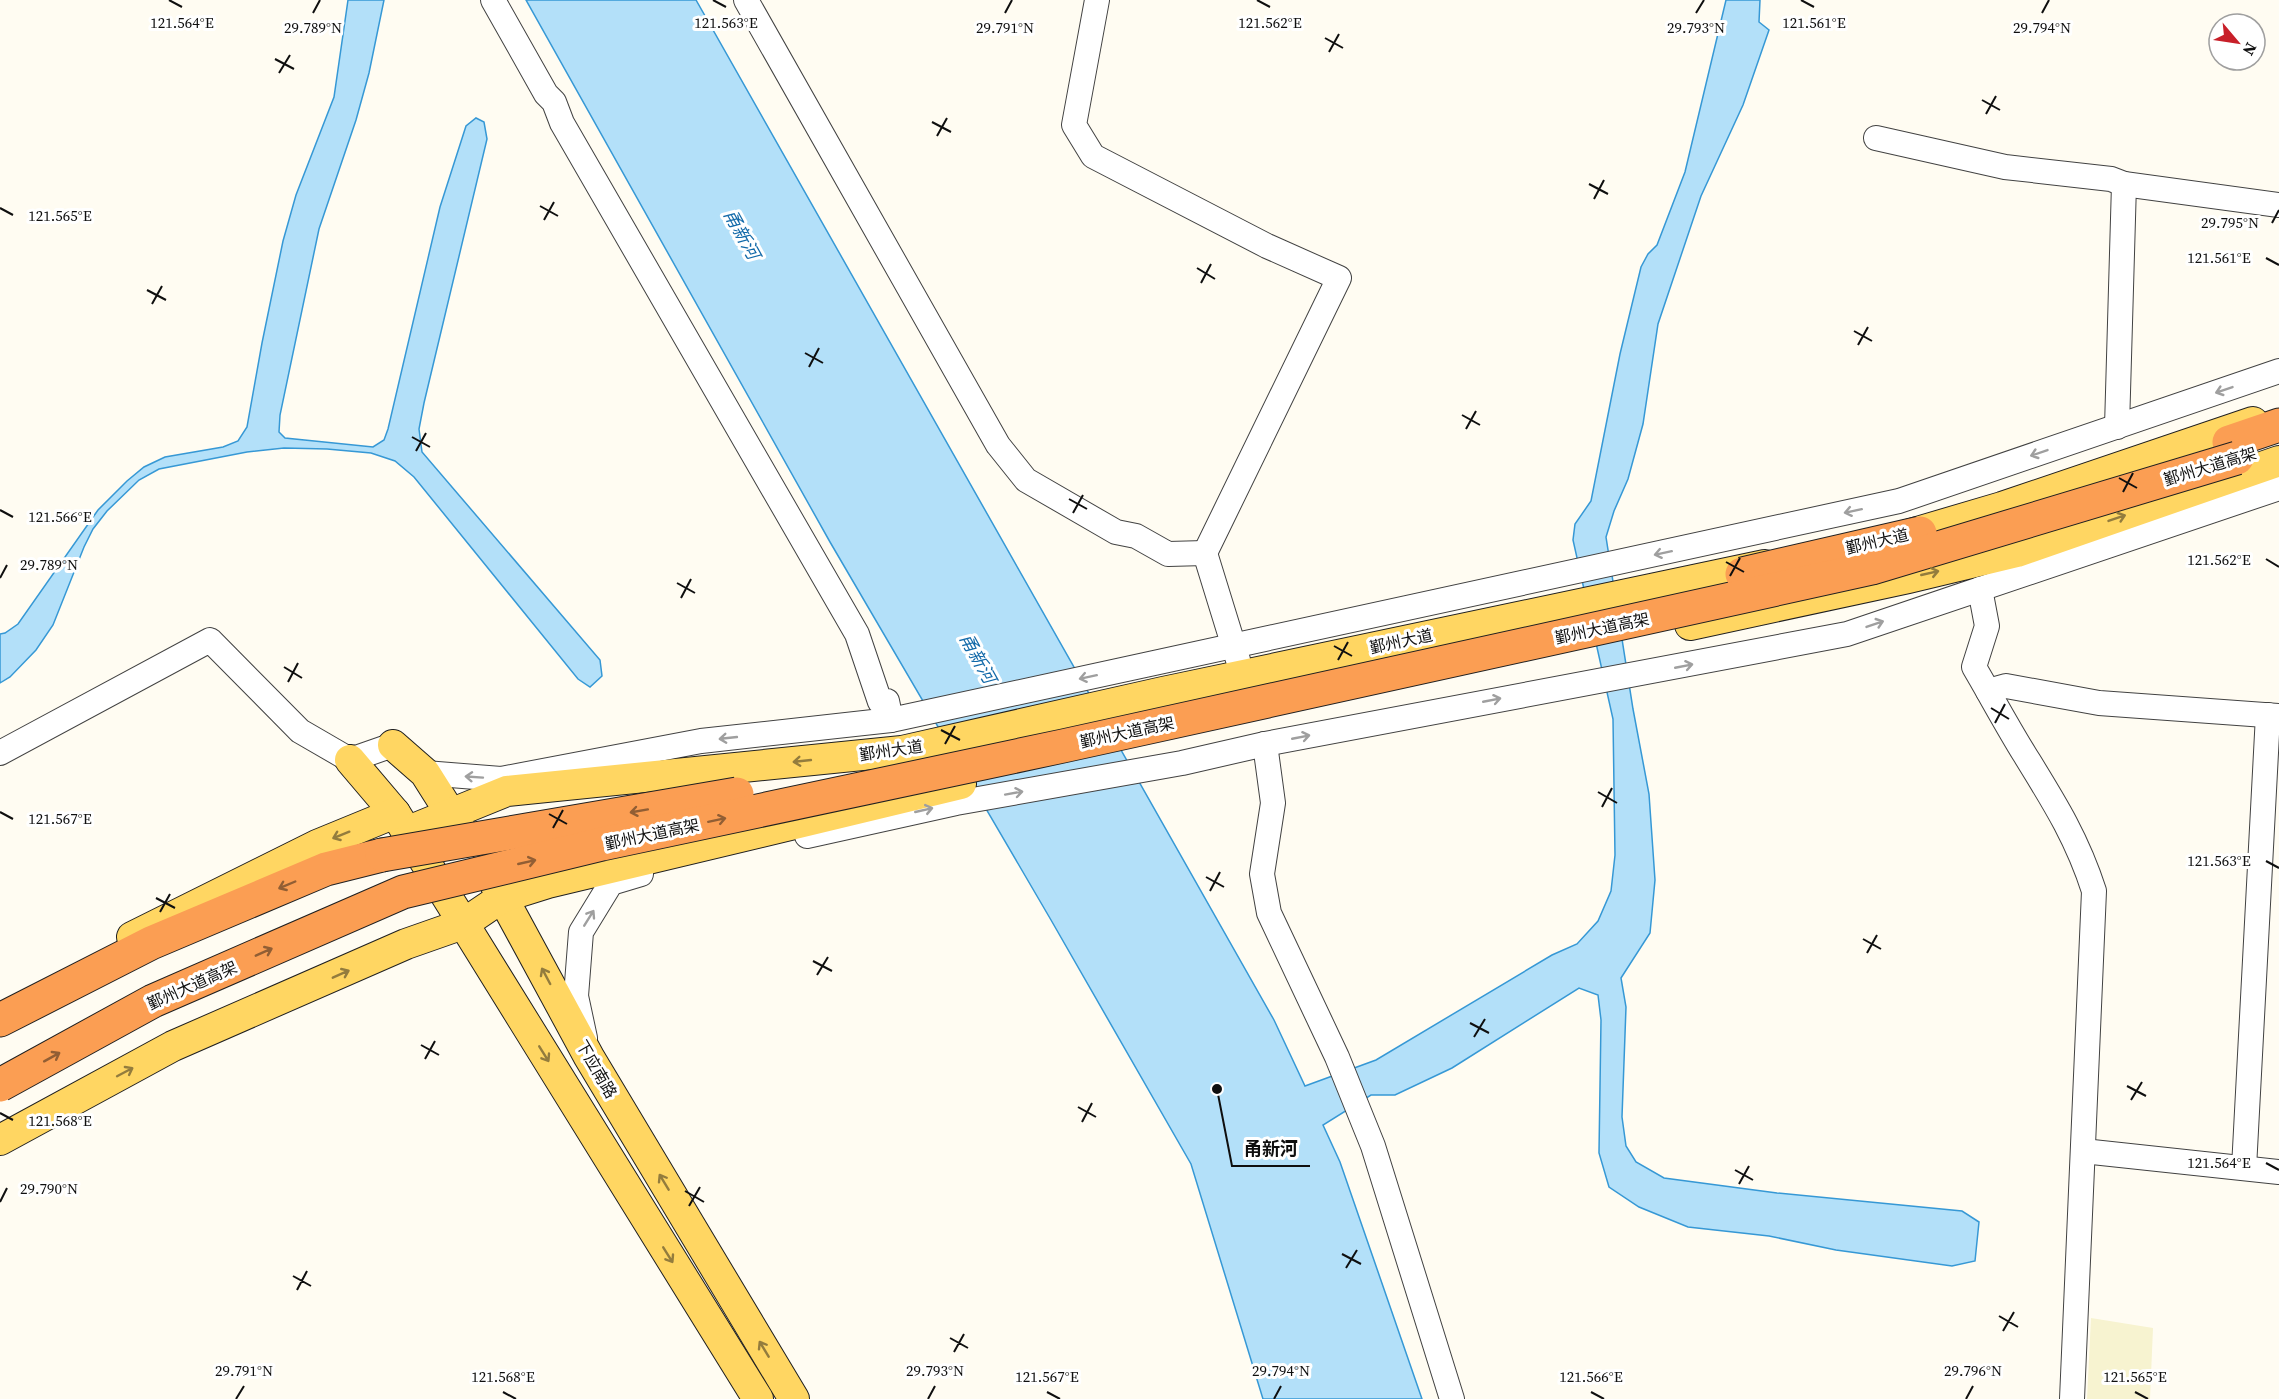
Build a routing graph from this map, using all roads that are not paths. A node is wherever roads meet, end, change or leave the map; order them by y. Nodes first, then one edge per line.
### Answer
1 (493, 0) edge
2 (746, 0) edge
3 (1097, 0) edge
4 (1876, 138) dead end
5 (2124, 184) junction
6 (2279, 205) edge
7 (2279, 372) edge
8 (2279, 413) edge
9 (2279, 425) edge
10 (2117, 427) junction
11 (2279, 444) edge
12 (2279, 461) edge
13 (2279, 488) edge
14 (1205, 554) junction
15 (1980, 589) junction
16 (1233, 646) junction
17 (1242, 675) junction
18 (1988, 691) junction
19 (2274, 715) edge
20 (891, 720) junction
21 (1265, 744) junction
22 (393, 745) joint
23 (0, 753) edge
24 (350, 760) junction
25 (425, 773) junction
26 (948, 796) junction
27 (451, 814) junction
28 (401, 822) junction
29 (503, 897) junction
30 (463, 924) junction
31 (0, 1009) edge
32 (0, 1020) edge
33 (589, 1057) junction
34 (0, 1085) edge
35 (0, 1140) edge
36 (2083, 1151) junction
37 (2244, 1168) junction
38 (2279, 1172) edge
39 (758, 1399) edge
40 (794, 1399) edge
41 (1452, 1399) edge
42 (2072, 1399) edge

1 - 20 street
2 - 14 street
3 - 14 street
4 - 5 street
5 - 6 street
5 - 10 street
7 -> 10 street, 鄞州大道
8 - 17 main road, 鄞州大道
9 -> 32 highway, 鄞州大道高架, bridge
10 -> 16 street, 鄞州大道
34 -> 11 highway, 鄞州大道高架, bridge
26 -> 12 main road
13 - 15 street
14 - 16 street
15 - 18 street
21 -> 15 street
16 - 17 street
16 -> 20 street, 鄞州大道
17 -> 27 main road, 鄞州大道
18 - 19 street
18 - 36 street
19 - 37 street
20 -> 25 street, 鄞州大道
26 -> 21 street
21 - 41 street
22 - 24 street
22 - 25 main road, 下应南路
23 - 24 street
24 - 28 main road
25 - 27 main road, 下应南路
26 - 29 main road
33 -> 26 street
27 - 28 main road, 鄞州大道
27 - 29 main road, 下应南路
28 - 30 main road
28 -> 31 main road, 鄞州大道
29 - 30 main road
33 -> 29 main road, 下应南路
35 -> 30 main road
30 -> 39 main road
40 -> 33 main road, 下应南路
36 - 37 street
36 - 42 street
37 - 38 street

